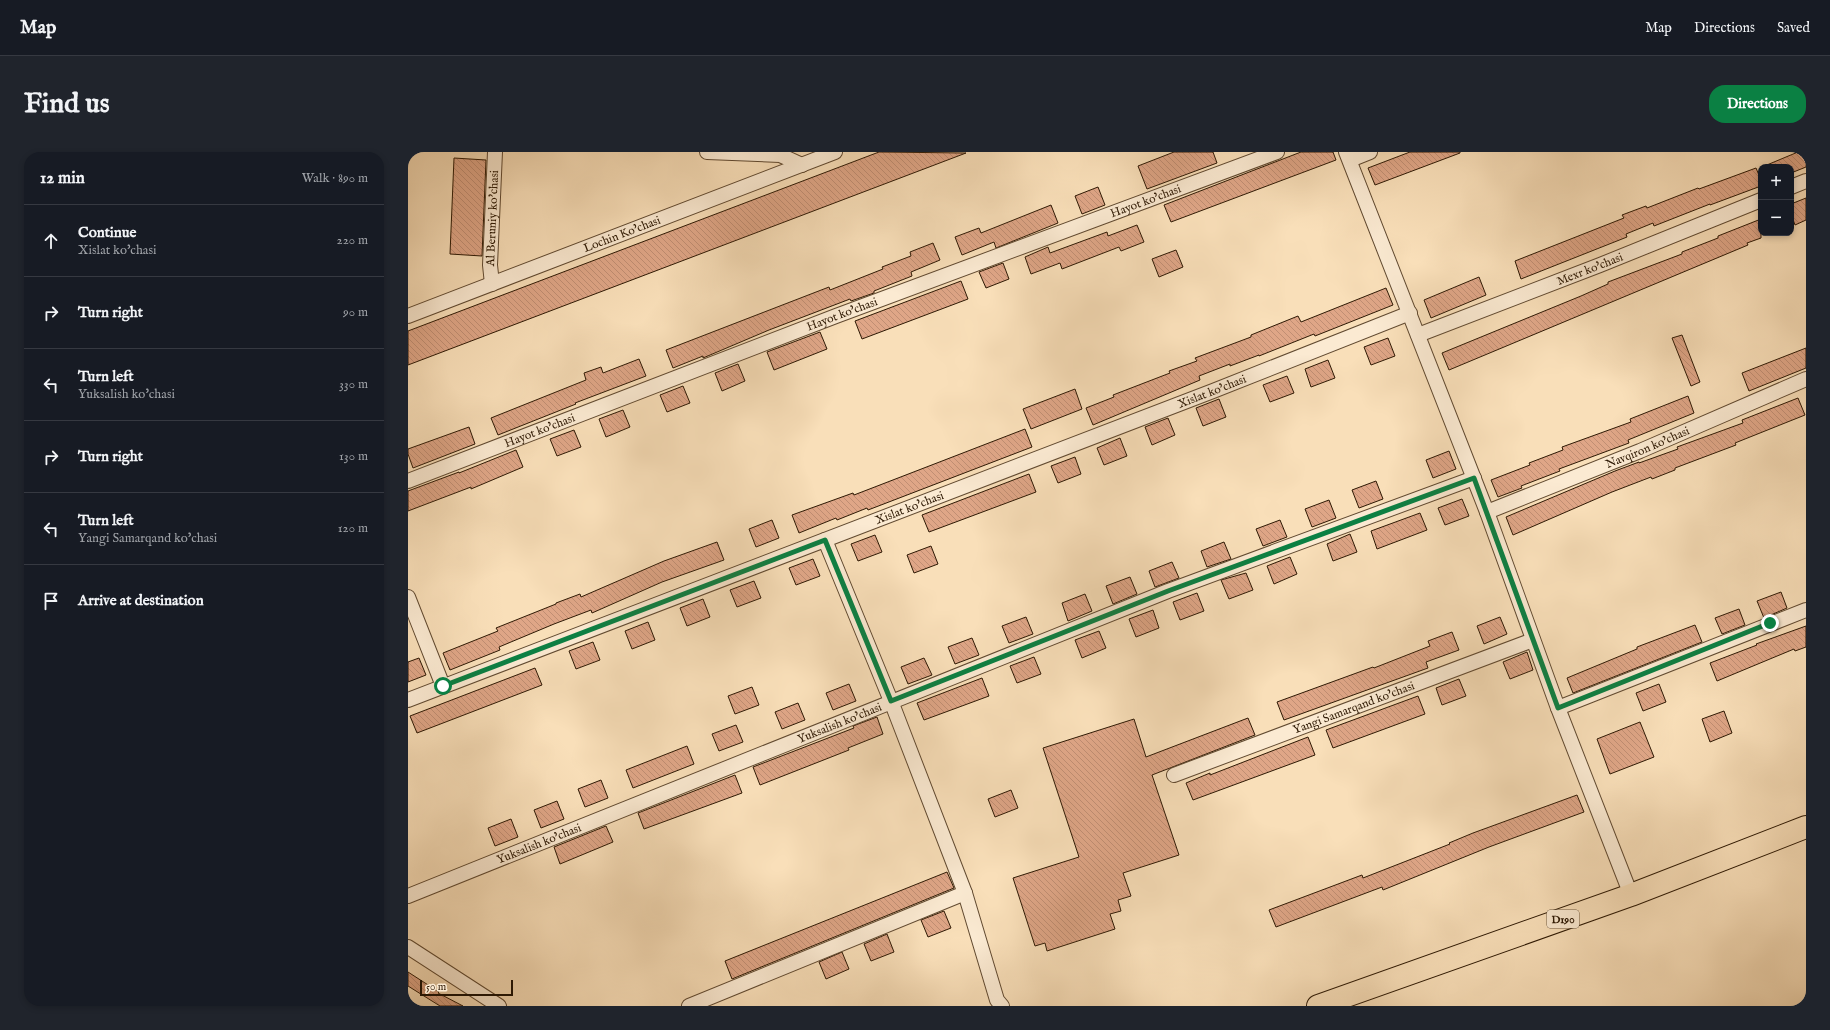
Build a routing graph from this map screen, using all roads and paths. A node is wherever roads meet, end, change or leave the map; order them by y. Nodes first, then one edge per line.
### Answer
1 (495, 152) edge
2 (707, 152) edge
3 (835, 152) edge
4 (1277, 152) edge
5 (1370, 152) edge
6 (1348, 156) edge
7 (802, 165) junction
8 (1806, 181) edge
9 (1794, 186) edge
10 (1758, 201) edge
11 (492, 284) junction
12 (1410, 313) junction
13 (408, 316) edge
14 (1418, 335) junction
15 (1806, 379) edge
16 (1474, 478) junction
17 (408, 481) edge
18 (1487, 512) junction
19 (825, 540) junction
20 (408, 597) edge
21 (1806, 610) edge
22 (1533, 640) junction
23 (443, 686) junction
24 (408, 700) edge
25 (891, 701) junction
26 (1558, 708) junction
27 (1174, 775) dead end
28 (1806, 827) edge
29 (965, 893) junction
30 (1631, 895) junction
31 (408, 896) edge
32 (408, 947) edge
33 (499, 1006) edge
34 (689, 1006) edge
35 (1002, 1006) edge
36 (1318, 1006) edge

1 - 11 street, Al Beruniy ko'chasi
2 - 7 street
3 - 7 street, Lochin Ko'chasi
4 - 17 street, Hayot ko'chasi
5 - 6 street
6 - 12 street
7 - 11 street, Lochin Ko'chasi
8 - 9 street
10 - 14 street, Mexr ko'chasi
11 - 13 street, Lochin Ko'chasi
12 - 14 street
12 - 19 street, Xislat ko'chasi
14 - 16 street
15 - 18 street, Navqiron ko'chasi
16 - 18 street
16 - 25 street, Yuksalish ko'chasi
18 - 22 street
19 - 23 street, Xislat ko'chasi
19 - 25 street
20 - 23 street
21 - 26 street
22 - 26 street
22 - 27 street, Yangi Samarqand ko'chasi
23 - 24 street, Xislat ko'chasi
25 - 29 street
25 - 31 street, Yuksalish ko'chasi
26 - 30 street
28 - 30 main road, D190
29 - 34 street
29 - 35 street
30 - 36 main road, D190
32 - 33 street

